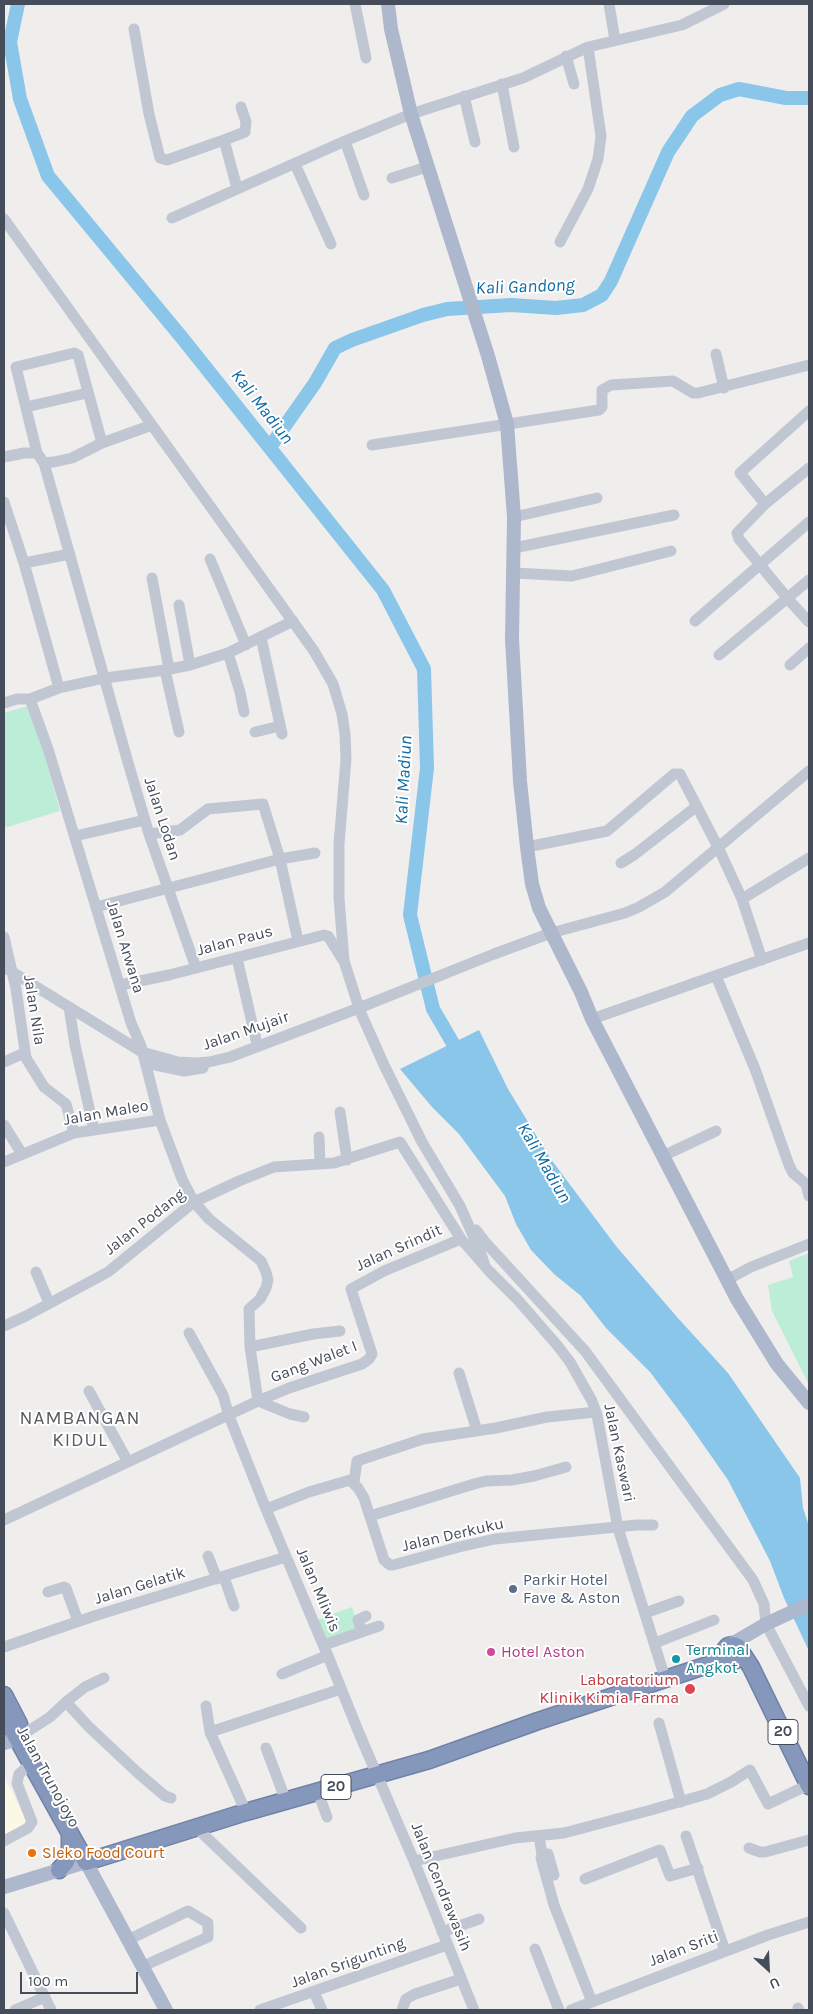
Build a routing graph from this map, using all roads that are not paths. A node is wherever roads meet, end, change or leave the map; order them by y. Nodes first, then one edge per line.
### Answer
1 (355, 4) edge
2 (388, 4) edge
3 (608, 4) edge
4 (724, 4) edge
5 (134, 29) dead end
6 (615, 40) junction
7 (588, 47) junction
8 (566, 56) junction
9 (366, 58) dead end
10 (502, 84) junction
11 (574, 84) dead end
12 (464, 96) junction
13 (241, 107) dead end
14 (411, 114) junction
15 (224, 140) junction
16 (345, 141) junction
17 (476, 142) dead end
18 (514, 147) dead end
19 (295, 164) junction
20 (427, 167) junction
21 (392, 178) dead end
22 (237, 188) junction
23 (364, 195) dead end
24 (172, 218) dead end
25 (4, 219) edge
26 (560, 242) dead end
27 (331, 244) dead end
28 (716, 354) dead end
29 (809, 365) edge
30 (724, 388) junction
31 (87, 393) junction
32 (26, 407) junction
33 (809, 411) edge
34 (507, 424) junction
35 (152, 425) junction
36 (102, 443) junction
37 (372, 445) dead end
38 (37, 453) junction
39 (4, 457) edge
40 (44, 464) junction
41 (809, 468) edge
42 (597, 498) dead end
43 (4, 502) edge
44 (764, 504) junction
45 (674, 515) dead end
46 (514, 517) junction
47 (809, 522) edge
48 (514, 548) junction
49 (672, 551) dead end
50 (70, 554) junction
51 (210, 559) dead end
52 (24, 563) junction
53 (761, 565) junction
54 (514, 573) junction
55 (152, 578) dead end
56 (809, 580) edge
57 (788, 599) junction
58 (179, 605) dead end
59 (293, 621) junction
60 (695, 621) dead end
61 (809, 622) edge
62 (261, 637) junction
63 (246, 645) junction
64 (809, 648) edge
65 (228, 653) junction
66 (719, 656) dead end
67 (190, 665) junction
68 (790, 665) dead end
69 (167, 670) junction
70 (105, 678) junction
71 (59, 688) junction
72 (30, 699) junction
73 (4, 703) edge
74 (244, 712) dead end
75 (179, 732) dead end
76 (255, 732) dead end
77 (809, 771) edge
78 (697, 806) junction
79 (145, 820) junction
80 (149, 834) junction
81 (74, 836) junction
82 (527, 847) junction
83 (718, 847) junction
84 (314, 853) dead end
85 (809, 858) edge
86 (280, 859) junction
87 (621, 862) dead end
88 (167, 887) junction
89 (742, 899) junction
90 (96, 906) junction
91 (551, 933) junction
92 (4, 937) edge
93 (298, 941) junction
94 (809, 942) edge
95 (237, 958) junction
96 (762, 960) junction
97 (344, 961) junction
98 (196, 968) junction
99 (8, 970) edge
100 (716, 976) junction
101 (120, 985) junction
102 (16, 989) junction
103 (4, 990) edge
104 (69, 1007) junction
105 (360, 1008) junction
106 (592, 1019) junction
107 (256, 1040) junction
108 (24, 1053) junction
109 (143, 1054) junction
110 (4, 1062) edge
111 (340, 1112) dead end
112 (160, 1120) junction
113 (4, 1125) edge
114 (94, 1130) junction
115 (716, 1131) dead end
116 (74, 1133) junction
117 (318, 1137) dead end
118 (400, 1142) joint
119 (22, 1154) junction
120 (663, 1156) junction
121 (347, 1160) junction
122 (4, 1162) edge
123 (320, 1163) junction
124 (809, 1196) edge
125 (194, 1202) junction
126 (460, 1206) junction
127 (461, 1239) junction
128 (809, 1244) edge
129 (485, 1266) junction
130 (36, 1272) dead end
131 (727, 1280) junction
132 (354, 1298) joint
133 (49, 1303) junction
134 (4, 1326) edge
135 (340, 1331) dead end
136 (189, 1333) dead end
137 (250, 1347) junction
138 (458, 1374) dead end
139 (89, 1391) dead end
140 (258, 1401) junction
141 (809, 1403) edge
142 (596, 1412) junction
143 (229, 1416) junction
144 (304, 1417) dead end
145 (478, 1431) junction
146 (128, 1462) junction
147 (566, 1467) dead end
148 (354, 1482) junction
149 (266, 1509) junction
150 (370, 1516) junction
151 (4, 1520) edge
152 (653, 1525) dead end
153 (618, 1528) junction
154 (208, 1556) dead end
155 (286, 1557) junction
156 (220, 1578) junction
157 (48, 1592) dead end
158 (679, 1601) dead end
159 (809, 1604) edge
160 (234, 1606) dead end
161 (645, 1612) junction
162 (366, 1616) dead end
163 (714, 1620) dead end
164 (78, 1621) junction
165 (770, 1624) junction
166 (379, 1626) dead end
167 (362, 1632) junction
168 (655, 1643) junction
169 (4, 1647) edge
170 (326, 1650) junction
171 (732, 1653) junction
172 (282, 1674) dead end
173 (104, 1678) dead end
174 (665, 1678) junction
175 (341, 1689) junction
176 (4, 1695) edge
177 (66, 1702) junction
178 (206, 1706) dead end
179 (809, 1706) edge
180 (4, 1715) edge
181 (659, 1724) dead end
182 (210, 1732) junction
183 (15, 1738) edge
184 (266, 1748) dead end
185 (34, 1760) junction
186 (377, 1776) junction
187 (809, 1786) edge
188 (318, 1792) junction
189 (171, 1798) dead end
190 (286, 1801) junction
191 (681, 1802) junction
192 (246, 1812) junction
193 (327, 1817) dead end
194 (198, 1828) junction
195 (70, 1833) junction
196 (539, 1836) junction
197 (686, 1836) dead end
198 (809, 1840) edge
199 (4, 1841) edge
200 (750, 1848) dead end
201 (542, 1854) junction
202 (90, 1860) junction
203 (414, 1862) junction
204 (698, 1868) junction
205 (59, 1870) junction
206 (554, 1875) dead end
207 (585, 1879) dead end
208 (4, 1886) edge
209 (4, 1913) edge
210 (479, 1918) dead end
211 (809, 1922) edge
212 (301, 1928) dead end
213 (442, 1932) junction
214 (136, 1936) junction
215 (447, 1945) junction
216 (535, 1949) dead end
217 (725, 1951) junction
218 (150, 1963) junction
219 (461, 1979) junction
220 (312, 1993) junction
221 (162, 1995) junction
222 (45, 1997) junction
223 (592, 2002) junction
224 (15, 2010) edge
225 (51, 2010) edge
226 (166, 2010) edge
227 (176, 2010) edge
228 (260, 2010) edge
229 (322, 2010) edge
230 (402, 2010) edge
231 (474, 2010) edge
232 (559, 2010) edge
233 (573, 2010) edge

1 - 9 street
2 - 14 main road
3 - 6 street
4 - 6 street
5 - 15 street
6 - 7 street
7 - 8 street
7 - 26 street
8 - 10 street
8 - 11 street
10 - 12 street
10 - 18 street
12 - 14 street
12 - 17 street
13 - 15 street
14 - 16 street
14 - 20 main road
15 - 22 street
16 - 19 street
16 - 23 street
19 - 22 street
19 - 27 street
20 - 21 street
20 - 34 main road
22 - 24 street
25 - 35 street
28 - 30 street
29 - 30 street
30 - 34 street
31 - 32 street
31 - 32 street, Jalan Lodan
31 - 36 street
32 - 38 street, Jalan Lodan
33 - 44 street
34 - 37 street
34 - 46 main road
35 - 36 street
35 - 59 street
36 - 40 street
38 - 39 street
38 - 40 street, Jalan Lodan
40 - 50 street, Jalan Lodan
41 - 44 street
42 - 46 street
43 - 52 street
44 - 53 street
45 - 48 street
46 - 48 main road
47 - 53 street
48 - 54 main road
49 - 54 street
50 - 52 street
50 - 70 street, Jalan Lodan
51 - 63 street
52 - 71 street
53 - 57 street
53 - 60 street
54 - 82 main road
55 - 69 street
56 - 57 street
57 - 61 street
57 - 66 street
58 - 67 street
59 - 62 street
59 - 97 street
62 - 63 street
62 - 76 street
63 - 65 street
64 - 68 street
65 - 67 street
65 - 74 street
67 - 69 street
69 - 70 street
69 - 75 street
70 - 71 street
70 - 79 street, Jalan Lodan
71 - 72 street
72 - 73 street
72 - 81 street, Jalan Arwana
77 - 83 street, Jalan Mujair
78 - 82 street
78 - 83 street
78 - 87 street
79 - 80 street, Jalan Lodan
79 - 81 street
80 - 86 street
80 - 88 street, Jalan Lodan
81 - 90 street, Jalan Arwana
82 - 91 main road
83 - 89 street
83 - 91 street, Jalan Mujair
84 - 86 street
85 - 89 street
86 - 88 street
86 - 93 street
88 - 90 street
88 - 98 street, Jalan Lodan
89 - 96 street
90 - 101 street, Jalan Arwana
91 - 105 street, Jalan Mujair
91 - 106 main road
92 - 99 street, Jalan Nila
93 - 95 street, Jalan Paus
93 - 97 street, Jalan Paus
94 - 96 street
95 - 98 street, Jalan Paus
95 - 107 street
96 - 100 street
97 - 105 street
98 - 101 street, Jalan Paus
99 - 102 street, Jalan Nila
99 - 104 street, Jalan Mujair
100 - 106 street
100 - 124 street
101 - 109 street, Jalan Arwana
102 - 103 street
102 - 108 street, Jalan Nila
104 - 109 street, Jalan Mujair
104 - 114 street
105 - 109 street, Jalan Mujair
105 - 126 street
106 - 120 main road
107 - 109 street
107 - 109 street
108 - 110 street
108 - 116 street, Jalan Nila
109 - 112 street, Jalan Arwana
111 - 121 street
112 - 114 street, Jalan Maleo
112 - 125 street, Jalan Arwana
113 - 119 street
114 - 116 street, Jalan Maleo
115 - 120 street
116 - 119 street, Jalan Maleo
117 - 123 street
118 - 121 street, Jalan Podang
118 - 127 street, Jalan Kaswari
119 - 122 street, Jalan Maleo
120 - 131 main road
121 - 123 street, Jalan Podang
123 - 125 street, Jalan Podang
125 - 133 street, Jalan Podang
125 - 137 street, Jalan Arwana
126 - 129 street
126 - 165 street
127 - 129 street, Jalan Kaswari
127 - 132 street, Jalan Srindit
128 - 131 street
129 - 142 street, Jalan Kaswari
130 - 133 street
131 - 141 main road
132 - 140 street, Gang Walet I
133 - 134 street, Jalan Podang
135 - 137 street
136 - 143 street, Jalan Mliwis
137 - 140 street
138 - 145 street
139 - 146 street
140 - 143 street, Gang Walet I
140 - 144 street
142 - 145 street
142 - 153 street, Jalan Kaswari
143 - 146 street
143 - 149 street, Jalan Mliwis
145 - 148 street
146 - 151 street
147 - 150 street
148 - 149 street
148 - 150 street, Jalan Derkuku
149 - 155 street, Jalan Mliwis
150 - 153 street, Jalan Derkuku
152 - 153 street
153 - 161 street, Jalan Kaswari
154 - 156 street
155 - 156 street, Jalan Gelatik
155 - 170 street, Jalan Mliwis
156 - 160 street
156 - 164 street, Jalan Gelatik
157 - 164 street
158 - 161 street
159 - 165 main road
161 - 168 street, Jalan Kaswari
162 - 167 street
163 - 168 street
164 - 169 street, Jalan Gelatik
165 - 171 main road
165 - 179 street
166 - 167 street
167 - 170 street
168 - 174 street, Jalan Kaswari
170 - 172 street
170 - 175 street, Jalan Mliwis
171 - 174 highway, 20
171 - 187 highway, 20
173 - 177 street
174 - 186 highway, 20
175 - 182 street
175 - 186 street, Jalan Mliwis
176 - 183 highway, Jalan Trunojoyo
177 - 183 street
177 - 189 street
178 - 182 street
180 - 183 highway, Jalan Trunojoyo
181 - 191 street
182 - 192 street
183 - 185 highway, Jalan Trunojoyo
184 - 190 street
185 - 195 highway, Jalan Trunojoyo
185 - 199 street
185 - 202 highway, Jalan Trunojoyo
186 - 188 highway, 20
186 - 203 street, Jalan Cendrawasih
187 - 191 street
188 - 190 highway, 20
188 - 193 street
190 - 192 highway, 20
191 - 196 street
192 - 194 highway, 20
194 - 202 highway, 20
194 - 212 street
195 - 202 highway, Jalan Trunojoyo
195 - 205 highway
196 - 201 street
196 - 203 street
197 - 204 street
198 - 200 street
201 - 206 street
201 - 223 street
202 - 205 main road
202 - 214 main road
202 - 221 main road
203 - 213 street, Jalan Cendrawasih
204 - 207 street
204 - 217 street
205 - 208 main road
209 - 222 street
210 - 213 street
211 - 217 street, Jalan Sriti
213 - 215 street, Jalan Cendrawasih
214 - 218 main road
214 - 218 street
215 - 219 street, Jalan Cendrawasih
215 - 220 street, Jalan Srigunting
216 - 232 street
217 - 223 street, Jalan Sriti
218 - 221 main road
219 - 230 street
219 - 231 street, Jalan Cendrawasih
220 - 228 street, Jalan Srigunting
220 - 229 street
221 - 226 main road
221 - 227 main road
222 - 224 street
222 - 225 street
223 - 233 street, Jalan Sriti

